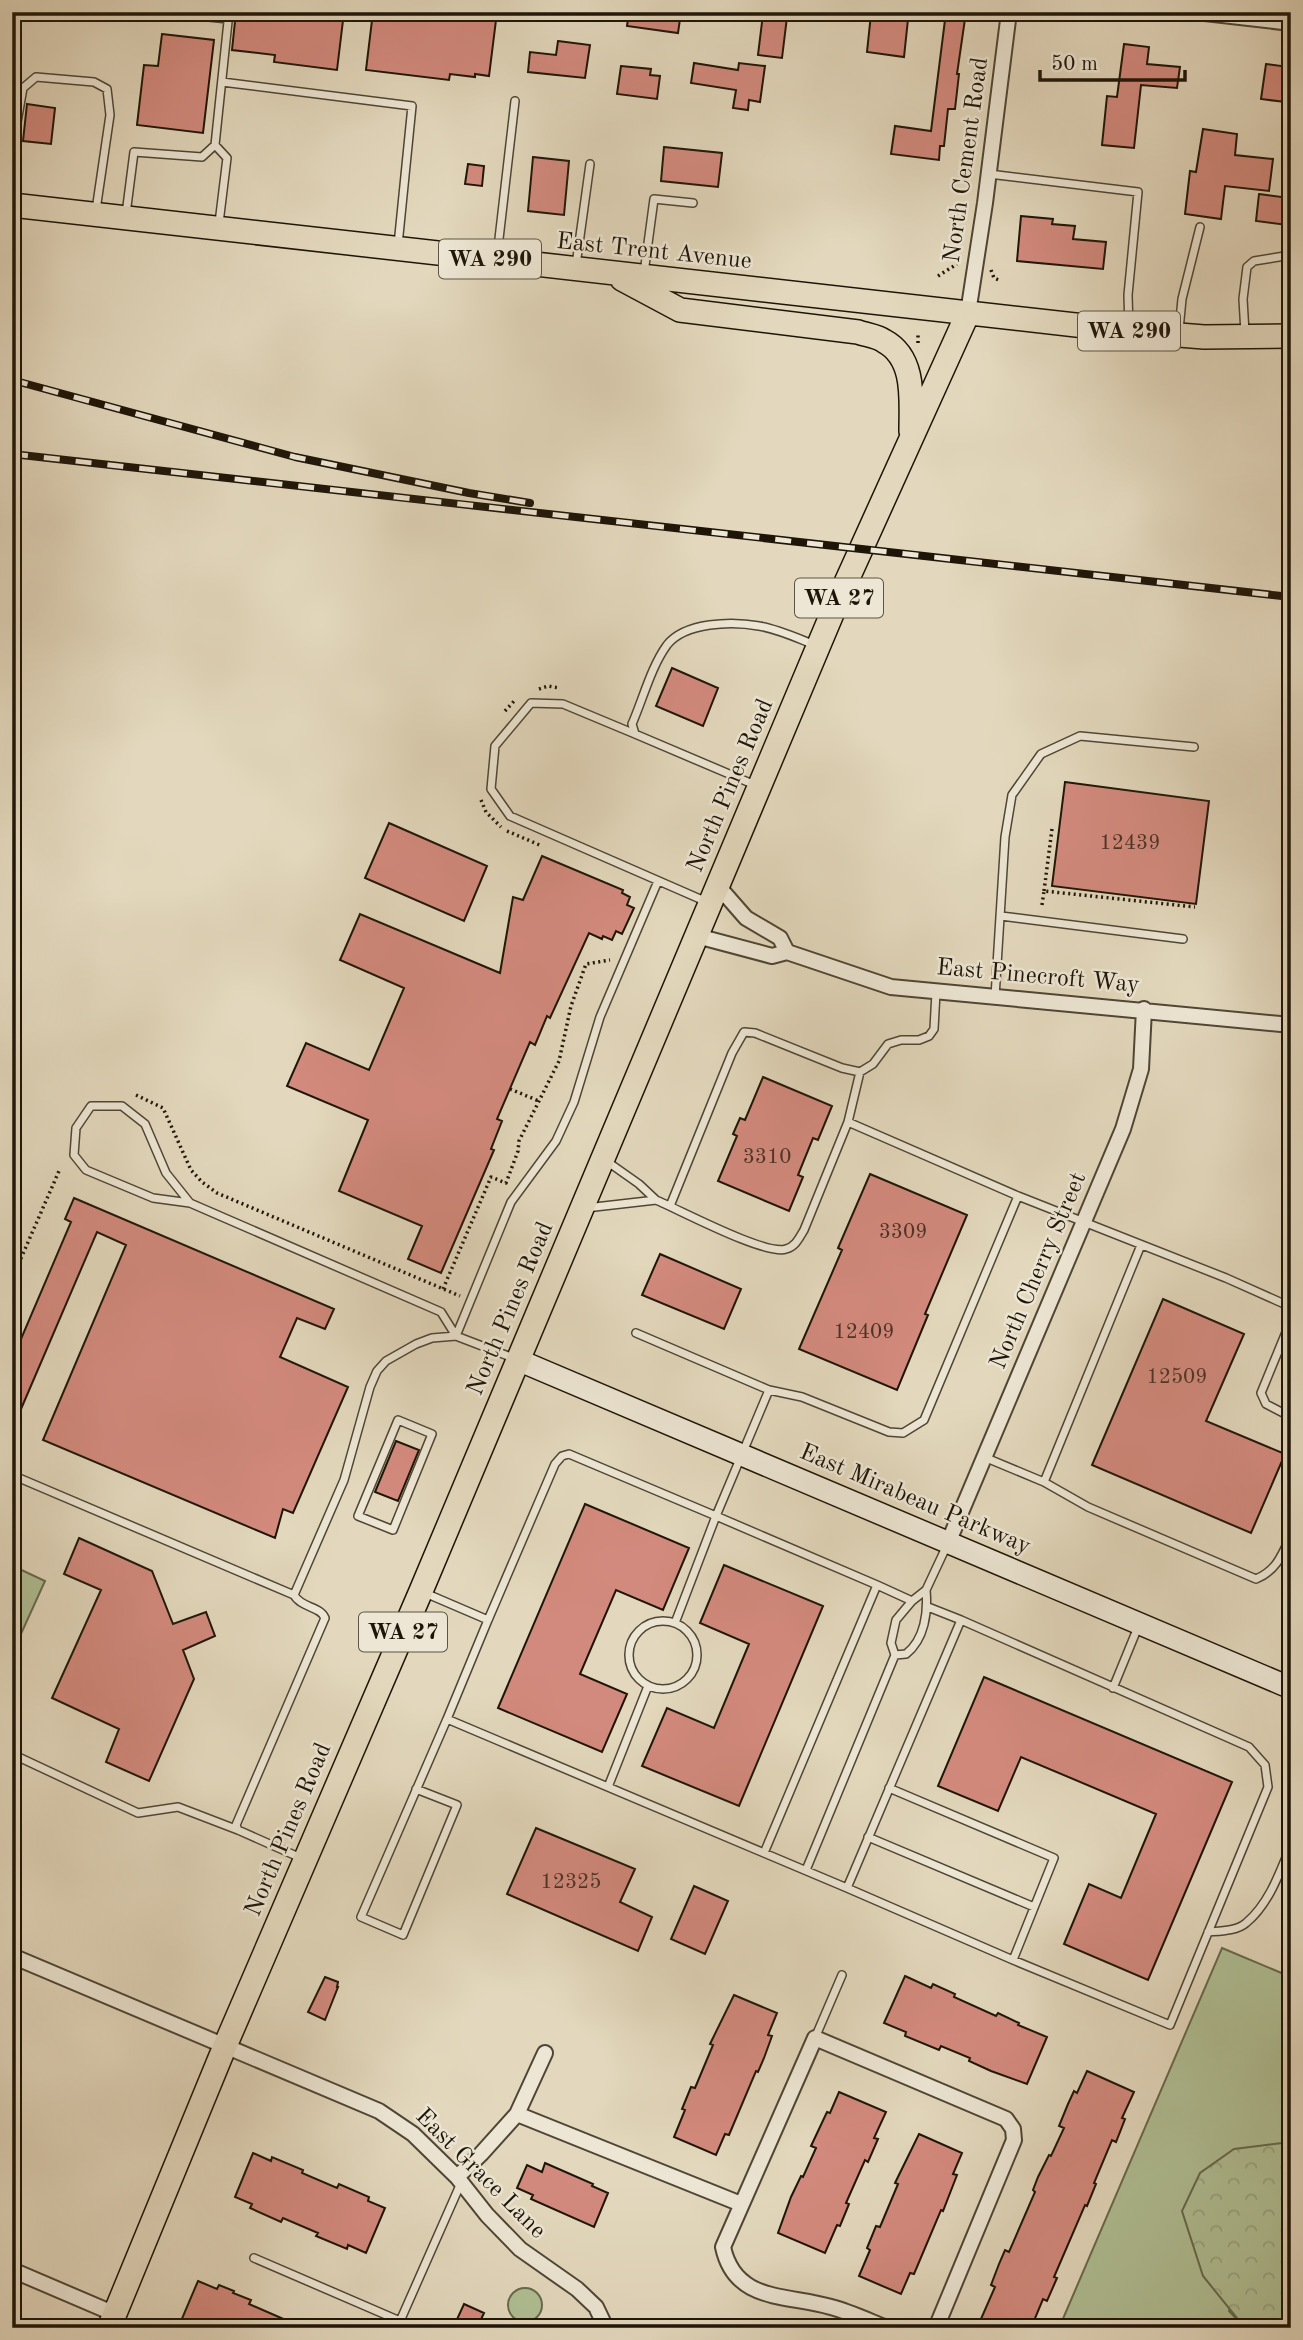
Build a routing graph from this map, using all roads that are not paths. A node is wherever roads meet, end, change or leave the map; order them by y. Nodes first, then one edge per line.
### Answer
1 (160, 12) edge
2 (1009, 12) edge
3 (1196, 12) edge
4 (228, 15) edge
5 (1291, 23) edge
6 (222, 82) junction
7 (515, 101) dead end
8 (215, 145) junction
9 (12, 151) edge
10 (590, 164) dead end
11 (989, 174) junction
12 (694, 203) dead end
13 (12, 205) edge
14 (95, 214) junction
15 (125, 218) junction
16 (1200, 227) dead end
17 (218, 229) junction
18 (398, 249) junction
19 (1291, 256) edge
20 (496, 260) junction
21 (576, 269) junction
22 (610, 273) junction
23 (643, 277) junction
24 (968, 313) junction
25 (1129, 331) junction
26 (1178, 335) junction
27 (1291, 336) edge
28 (1245, 337) junction
29 (911, 437) junction
30 (819, 646) junction
31 (635, 734) junction
32 (1194, 747) dead end
33 (760, 787) junction
34 (659, 881) junction
35 (714, 895) junction
36 (1001, 916) junction
37 (697, 936) junction
38 (1183, 939) dead end
39 (787, 952) junction
40 (936, 992) junction
41 (995, 998) junction
42 (1144, 1009) junction
43 (1291, 1025) edge
44 (860, 1072) junction
45 (848, 1122) junction
46 (603, 1159) junction
47 (1018, 1196) junction
48 (656, 1200) junction
49 (190, 1203) junction
50 (670, 1206) junction
51 (582, 1208) junction
52 (1084, 1222) junction
53 (1141, 1245) junction
54 (1291, 1307) edge
55 (1291, 1320) edge
56 (636, 1333) dead end
57 (456, 1336) junction
58 (518, 1360) junction
59 (769, 1390) junction
60 (1291, 1417) edge
61 (740, 1455) junction
62 (985, 1457) junction
63 (12, 1475) edge
64 (1044, 1482) junction
65 (358, 1516) joint
66 (716, 1516) junction
67 (1291, 1535) edge
68 (948, 1542) junction
69 (877, 1585) junction
70 (926, 1590) junction
71 (421, 1591) junction
72 (294, 1595) junction
73 (912, 1601) junction
74 (928, 1607) junction
75 (488, 1619) junction
76 (961, 1620) junction
77 (675, 1623) junction
78 (1139, 1623) junction
79 (895, 1655) junction
80 (1289, 1681) edge
81 (648, 1686) junction
82 (1113, 1688) junction
83 (446, 1719) junction
84 (12, 1754) edge
85 (608, 1787) junction
86 (889, 1787) junction
87 (416, 1789) junction
88 (238, 1830) junction
89 (868, 1837) junction
90 (1290, 1848) edge
91 (764, 1853) junction
92 (305, 1860) junction
93 (806, 1870) junction
94 (847, 1888) junction
95 (1034, 1907) junction
96 (1208, 1932) junction
97 (12, 1956) edge
98 (1013, 1960) junction
99 (842, 1975) dead end
100 (816, 2038) junction
101 (225, 2046) junction
102 (545, 2053) dead end
103 (517, 2114) junction
104 (459, 2180) junction
105 (741, 2204) junction
106 (254, 2259) dead end
107 (12, 2270) edge
108 (112, 2321) edge
109 (399, 2324) edge
110 (606, 2328) edge
111 (887, 2328) edge
112 (936, 2328) edge

1 - 4 lane
2 - 11 street, North Cement Road
3 - 5 street
4 - 6 lane
6 - 8 lane
6 - 18 lane
7 - 20 lane
8 - 15 lane
8 - 17 lane
9 - 14 lane
10 - 21 lane
11 - 24 street, North Cement Road
11 - 25 lane
12 - 23 lane
13 - 14 main road, East Trent Avenue / WA 290
14 - 15 main road, East Trent Avenue / WA 290
15 - 17 main road, East Trent Avenue / WA 290
16 - 26 lane
17 - 18 main road, East Trent Avenue / WA 290
18 - 20 main road, East Trent Avenue / WA 290
19 - 28 lane
20 - 21 main road, East Trent Avenue / WA 290
21 - 22 main road, East Trent Avenue / WA 290
22 - 23 main road, East Trent Avenue / WA 290
22 - 29 main road
23 - 24 main road, East Trent Avenue / WA 290
24 - 25 main road, East Trent Avenue / WA 290
24 - 29 main road, North Pines Road / WA 27
25 - 26 main road, East Trent Avenue / WA 290
26 - 28 main road, East Trent Avenue / WA 290
27 - 28 main road, East Trent Avenue / WA 290
29 - 30 main road, North Pines Road / WA 27
30 - 31 lane
30 - 33 main road, North Pines Road / WA 27
31 - 33 lane
31 - 34 lane
32 - 36 lane
33 - 35 main road, North Pines Road / WA 27
34 - 35 lane
34 - 57 lane
35 - 37 main road, North Pines Road / WA 27
35 - 39 street, East Pinecroft Way
36 - 38 lane
36 - 41 lane
37 - 39 street, East Pinecroft Way
37 - 46 main road, North Pines Road / WA 27
39 - 40 street, East Pinecroft Way
40 - 41 street, East Pinecroft Way
40 - 44 lane
41 - 42 street, East Pinecroft Way
42 - 43 street, East Pinecroft Way
42 - 52 street, North Cherry Street
44 - 45 lane
44 - 50 lane
45 - 47 lane
45 - 50 lane
46 - 48 lane
46 - 51 main road, North Pines Road / WA 27
47 - 52 lane
47 - 59 lane
48 - 50 lane
48 - 51 lane
49 - 49 lane
49 - 57 lane
51 - 58 main road, North Pines Road / WA 27
52 - 53 lane
52 - 62 street, North Cherry Street
53 - 54 lane
53 - 64 lane
55 - 60 lane
56 - 59 lane
57 - 58 lane
57 - 72 lane
58 - 61 street, East Mirabeau Parkway
58 - 71 main road, North Pines Road / WA 27
59 - 61 lane
61 - 66 lane
61 - 68 street, East Mirabeau Parkway
62 - 64 lane
62 - 68 street, North Cherry Street
63 - 72 lane
64 - 67 lane
65 - 65 lane
66 - 69 lane
66 - 75 lane
66 - 77 lane
68 - 70 lane
68 - 78 street, East Mirabeau Parkway
69 - 73 lane
69 - 91 lane
70 - 73 lane
70 - 74 lane
71 - 75 lane
71 - 92 main road, North Pines Road / WA 27
72 - 88 lane
73 - 79 lane
74 - 76 lane
74 - 79 lane
75 - 83 lane
76 - 82 lane
76 - 86 lane
77 - 81 lane
77 - 81 lane
78 - 80 street, East Mirabeau Parkway
78 - 82 lane
79 - 93 lane
81 - 85 lane
82 - 96 lane
83 - 85 lane
83 - 87 lane
84 - 88 lane
85 - 91 lane
86 - 89 lane
86 - 95 lane
87 - 87 lane
88 - 92 lane
89 - 94 lane
89 - 95 lane
90 - 96 lane
91 - 93 lane
92 - 101 main road, North Pines Road / WA 27
93 - 94 lane
94 - 98 lane
95 - 98 lane
96 - 98 lane
97 - 101 street, East Grace Lane
99 - 100 lane
100 - 105 street
100 - 112 street
101 - 104 street, East Grace Lane
101 - 108 main road, North Pines Road / WA 27
102 - 103 street
103 - 104 street
103 - 105 street
104 - 109 lane
104 - 110 street, East Grace Lane
105 - 111 street
106 - 109 lane
107 - 108 street

